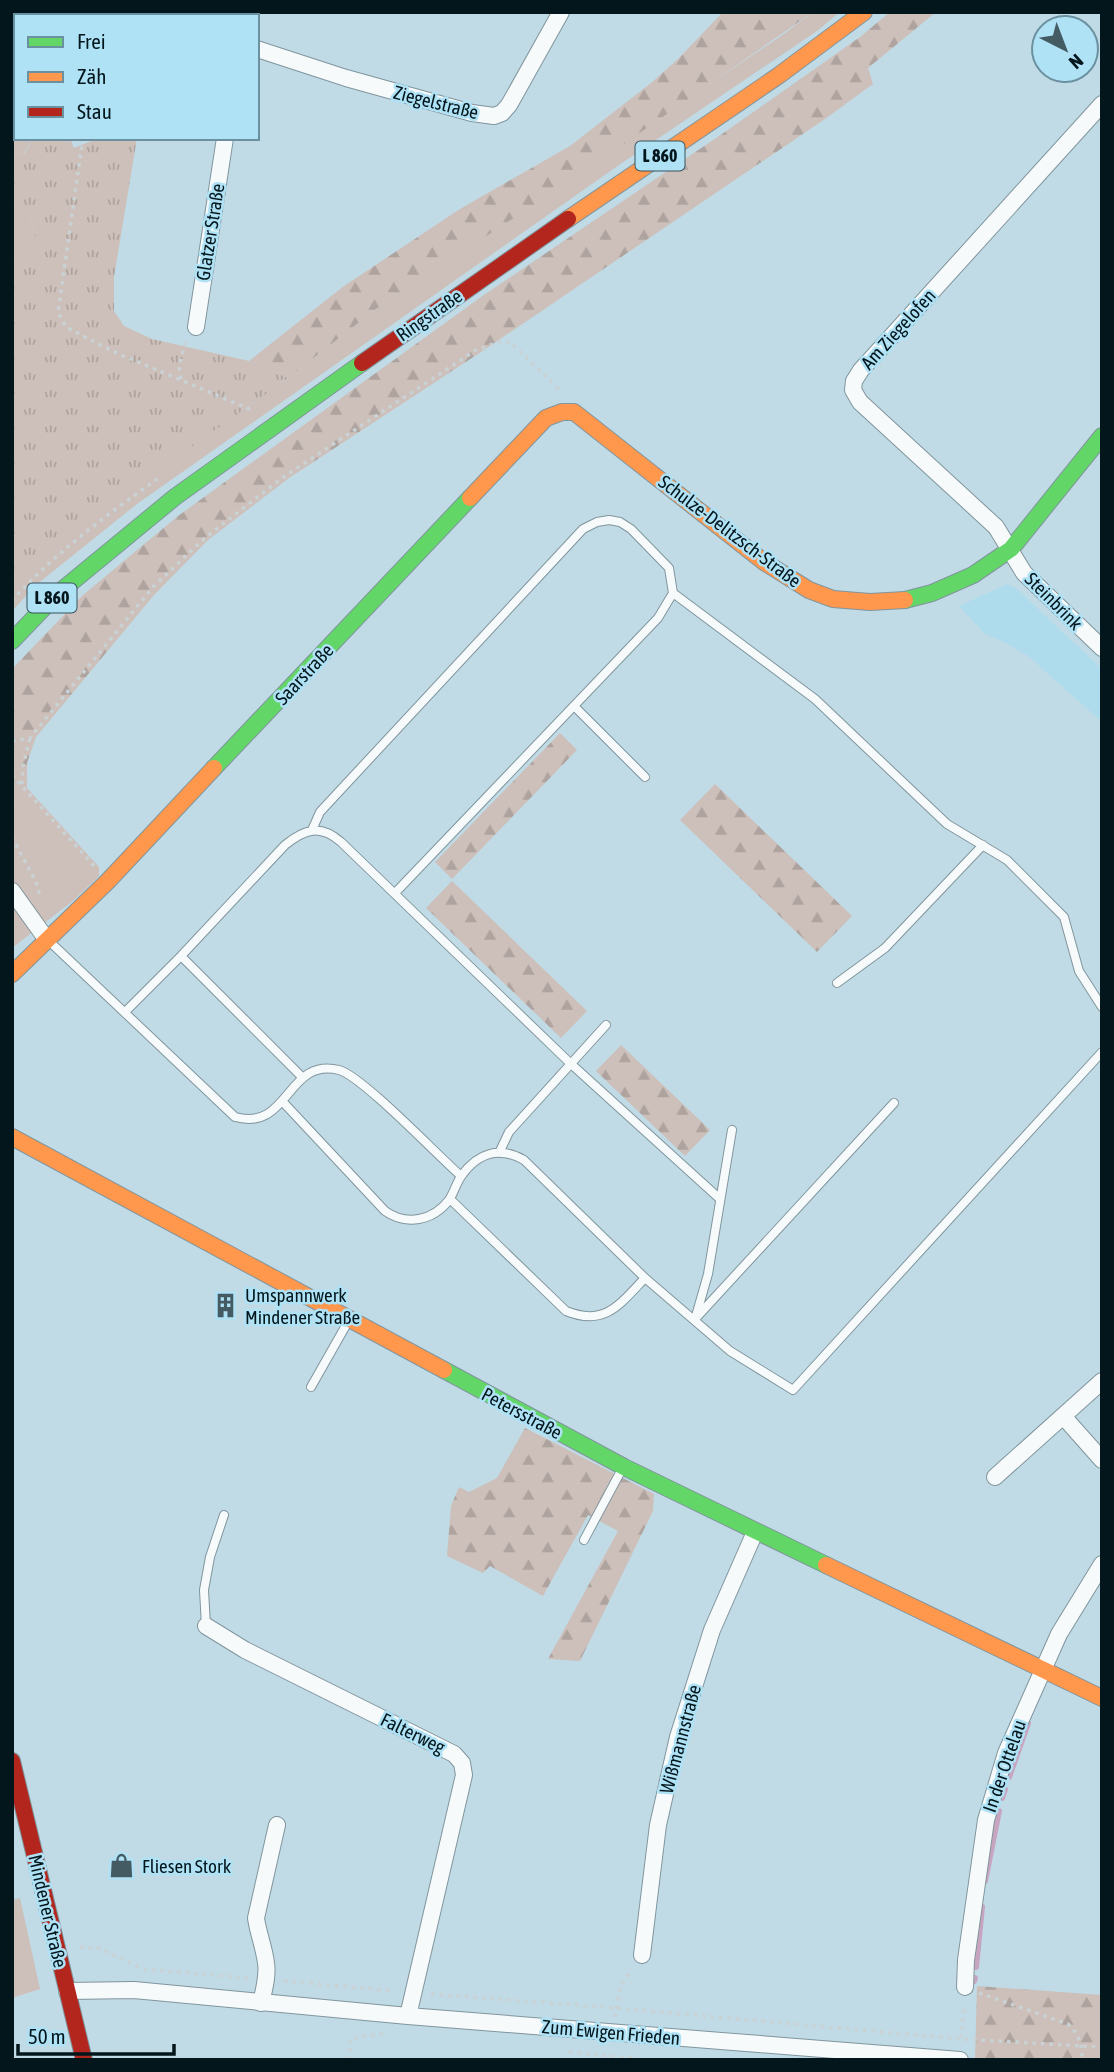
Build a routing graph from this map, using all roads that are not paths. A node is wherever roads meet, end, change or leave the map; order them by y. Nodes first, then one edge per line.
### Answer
1 (561, 12) edge
2 (864, 12) edge
3 (259, 50) edge
4 (1102, 104) edge
5 (225, 140) edge
6 (196, 327) road end
7 (568, 412) joint
8 (1102, 436) edge
9 (1011, 549) junction
10 (673, 593) junction
11 (12, 641) edge
12 (1102, 648) edge
13 (574, 706) junction
14 (645, 777) dead end
15 (312, 830) junction
16 (983, 845) junction
17 (12, 891) edge
18 (395, 894) junction
19 (12, 908) edge
20 (47, 940) junction
21 (181, 956) junction
22 (12, 974) edge
23 (837, 983) dead end
24 (1102, 1007) edge
25 (125, 1012) junction
26 (606, 1025) dead end
27 (1102, 1052) edge
28 (570, 1063) junction
29 (302, 1077) junction
30 (282, 1101) junction
31 (894, 1103) dead end
32 (732, 1130) dead end
33 (12, 1137) edge
34 (500, 1151) junction
35 (461, 1177) junction
36 (450, 1199) junction
37 (720, 1199) junction
38 (645, 1278) junction
39 (695, 1319) junction
40 (349, 1320) junction
41 (1102, 1381) edge
42 (311, 1387) dead end
43 (1063, 1416) junction
44 (1102, 1460) edge
45 (624, 1467) junction
46 (995, 1477) dead end
47 (224, 1515) dead end
48 (755, 1532) junction
49 (584, 1539) dead end
50 (1102, 1564) edge
51 (206, 1626) joint
52 (1042, 1668) junction
53 (1102, 1698) edge
54 (12, 1761) edge
55 (277, 1825) dead end
56 (642, 1955) dead end
57 (965, 1987) road end
58 (67, 1991) junction
59 (261, 2003) junction
60 (408, 2016) junction
61 (84, 2060) edge
62 (960, 2060) edge

1 - 3 street, Ziegelstraße
2 - 11 street, Ringstraße / L 860
4 - 9 street, Am Ziegelofen
5 - 6 street, Glatzer Straße
7 - 9 street, Schulze-Delitzsch-Straße
7 - 20 street, Saarstraße
8 - 9 street, Schulze-Delitzsch-Straße
9 - 12 street, Steinbrink
10 - 13 lane
10 - 15 lane
10 - 16 lane
13 - 14 lane
13 - 18 lane
15 - 18 lane
15 - 21 lane
16 - 23 lane
16 - 24 lane
17 - 20 street
18 - 28 lane
19 - 20 street
20 - 22 street, Saarstraße
20 - 25 lane
21 - 25 lane
21 - 29 lane
25 - 30 lane
26 - 28 lane
27 - 39 lane
28 - 34 lane
28 - 37 lane
29 - 30 lane
29 - 35 lane
30 - 36 lane
31 - 39 lane
32 - 37 lane
33 - 40 street, Petersstraße
34 - 35 lane
34 - 38 lane
35 - 36 lane
36 - 38 lane
37 - 39 lane
38 - 39 lane
40 - 42 lane
40 - 45 street, Petersstraße
41 - 43 street
43 - 44 street
43 - 46 street
45 - 48 street, Petersstraße
45 - 49 lane
47 - 51 lane
48 - 52 street, Petersstraße
48 - 56 street, Wißmannstraße
50 - 52 street, In der Ottelau
51 - 60 street, Falterweg
52 - 53 street, Petersstraße
52 - 57 street, In der Ottelau
54 - 58 street, Mindener Straße
55 - 59 street
58 - 59 street, Zum Ewigen Frieden
58 - 61 street, Mindener Straße
59 - 60 street, Zum Ewigen Frieden
60 - 62 street, Zum Ewigen Frieden

